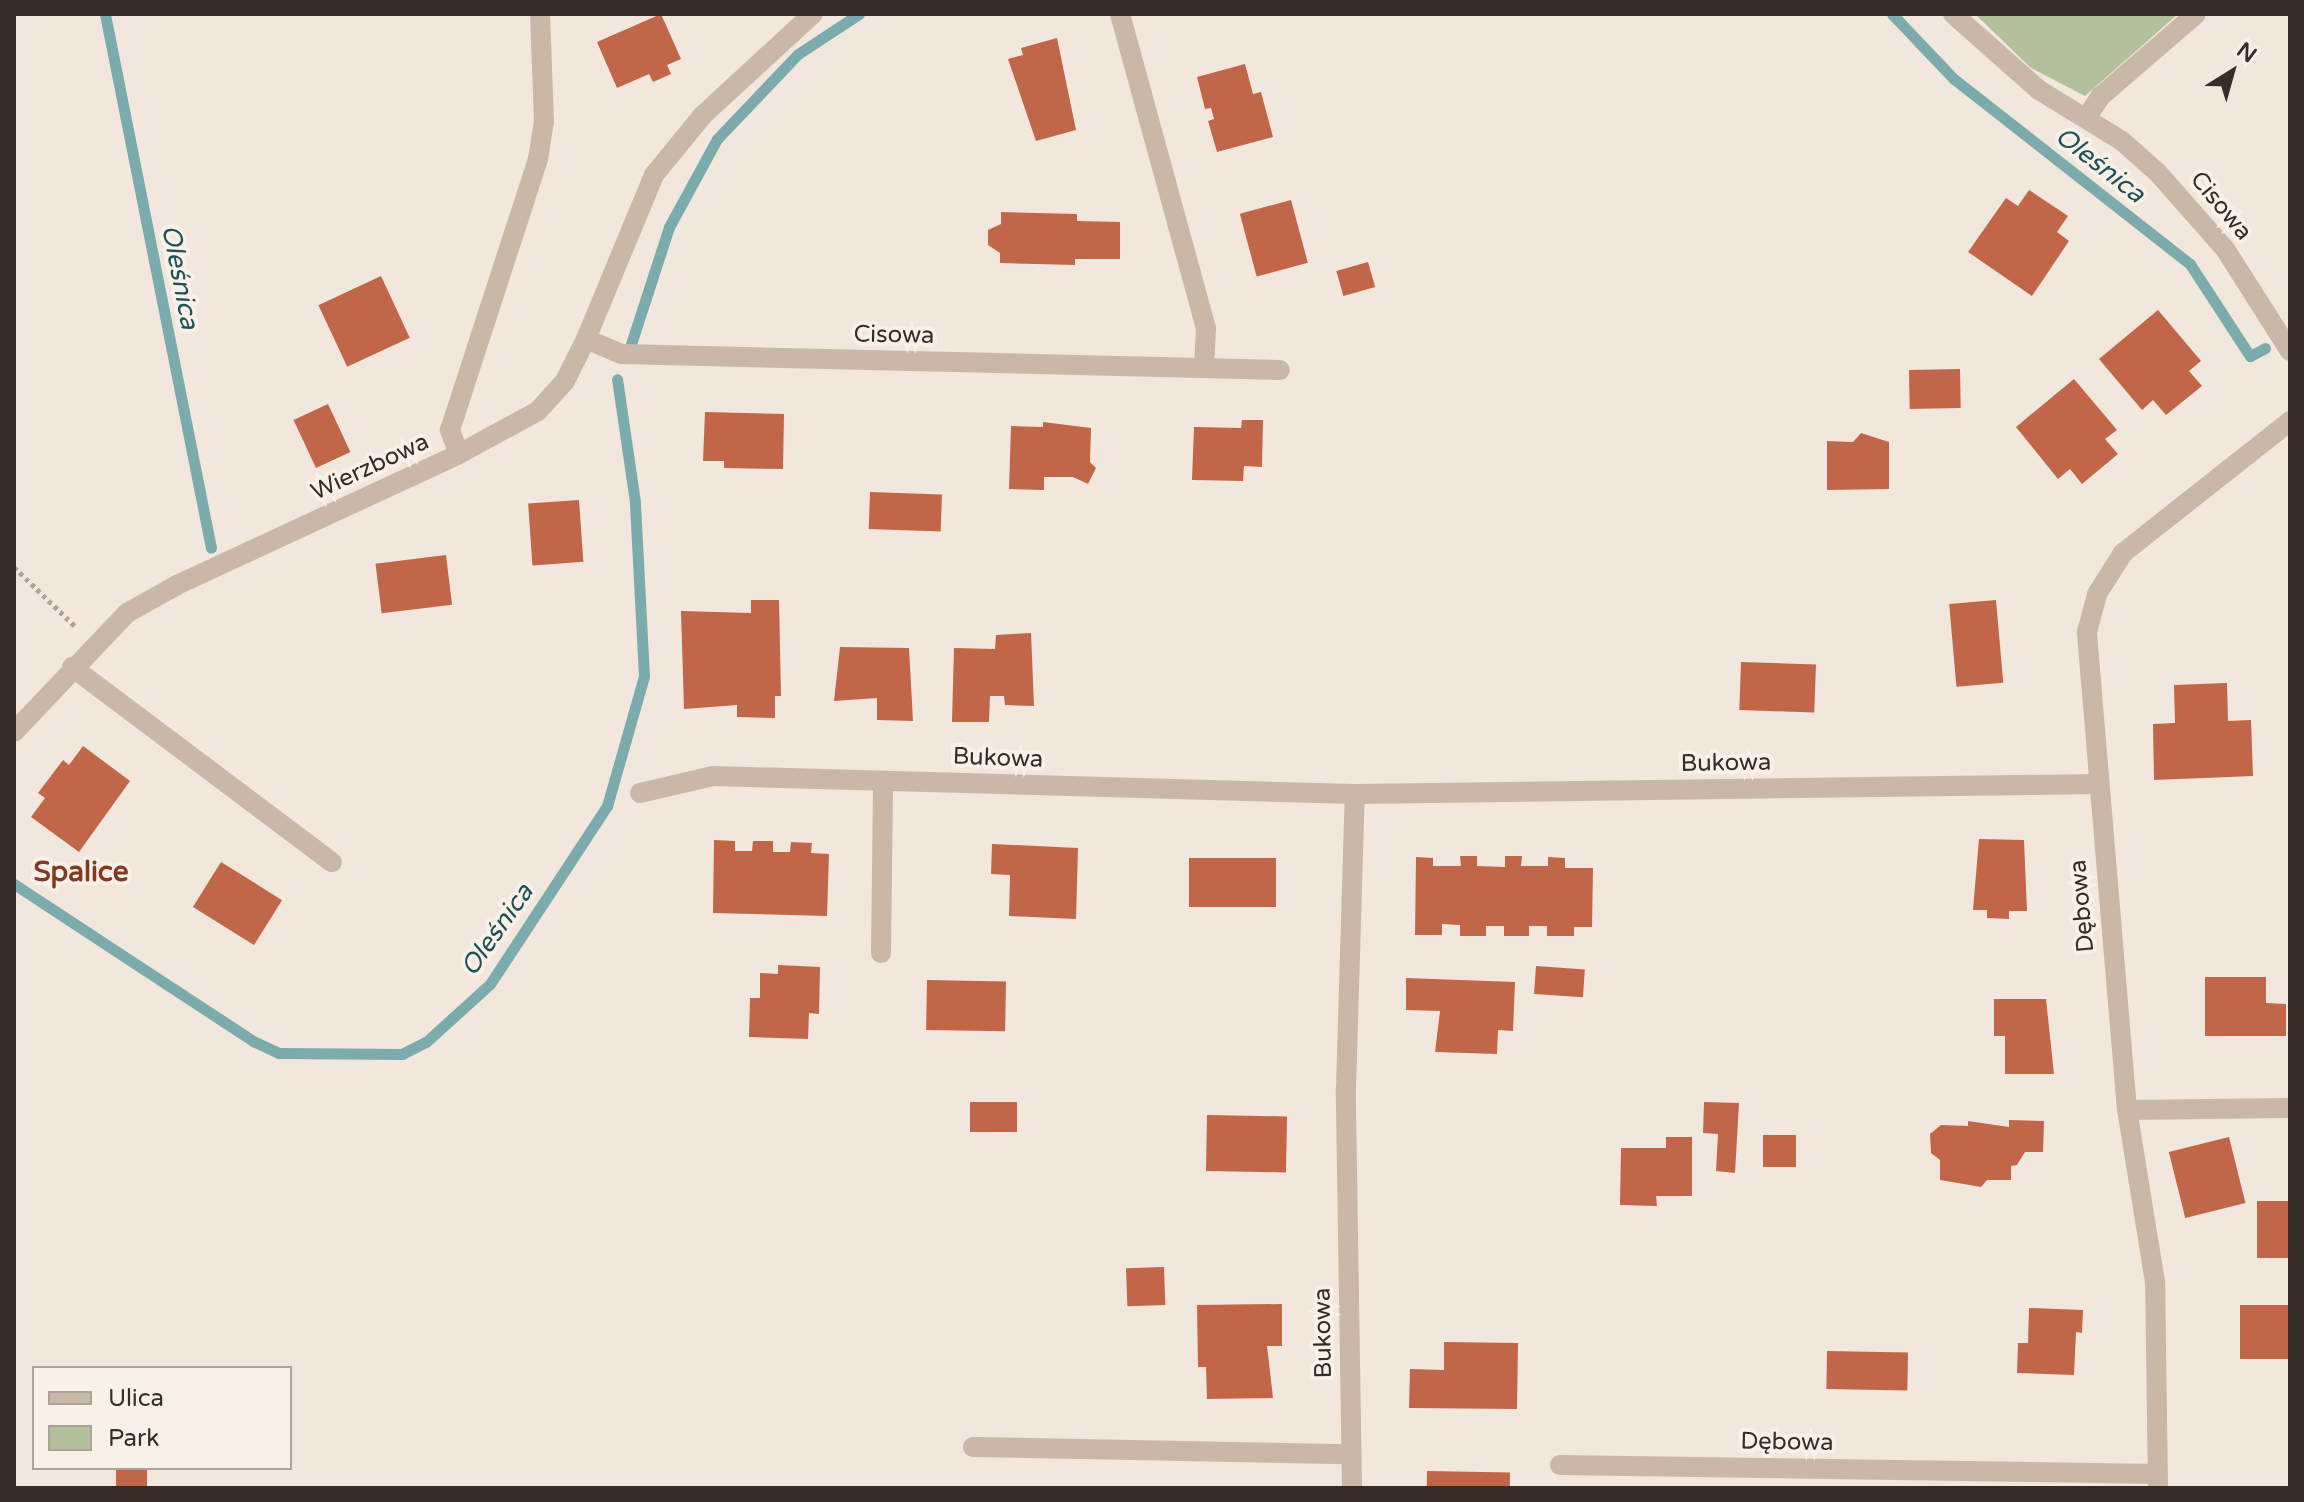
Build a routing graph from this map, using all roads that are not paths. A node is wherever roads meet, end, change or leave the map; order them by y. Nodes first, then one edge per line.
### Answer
1 (540, 14) edge
2 (813, 14) edge
3 (1120, 14) edge
4 (1953, 14) edge
5 (2196, 14) edge
6 (2086, 118) junction
7 (586, 339) junction
8 (2290, 351) edge
9 (1204, 368) junction
10 (1280, 370) dead end
11 (2290, 421) edge
12 (459, 454) junction
13 (72, 667) junction
14 (14, 732) edge
15 (883, 781) junction
16 (2097, 784) junction
17 (640, 793) dead end
18 (1355, 794) junction
19 (332, 862) dead end
20 (881, 953) dead end
21 (2290, 1108) edge
22 (2127, 1110) junction
23 (973, 1447) dead end
24 (1350, 1454) junction
25 (1560, 1465) dead end
26 (2158, 1481) edge
27 (1352, 1488) edge

1 - 12 street, Wierzbowa
2 - 7 street
3 - 9 street
4 - 6 street, Cisowa
5 - 6 street
6 - 8 street, Cisowa
7 - 9 street, Cisowa
7 - 12 street
9 - 10 street, Cisowa
11 - 16 street, Dębowa
12 - 13 street, Wierzbowa
13 - 14 street, Wierzbowa
13 - 19 street
15 - 17 street, Bukowa
15 - 18 street, Bukowa
15 - 20 street
16 - 18 street, Bukowa
16 - 22 street, Dębowa
18 - 24 street, Bukowa
21 - 22 street
22 - 26 street, Dębowa
23 - 24 street
24 - 27 street, Bukowa
25 - 26 street, Dębowa

